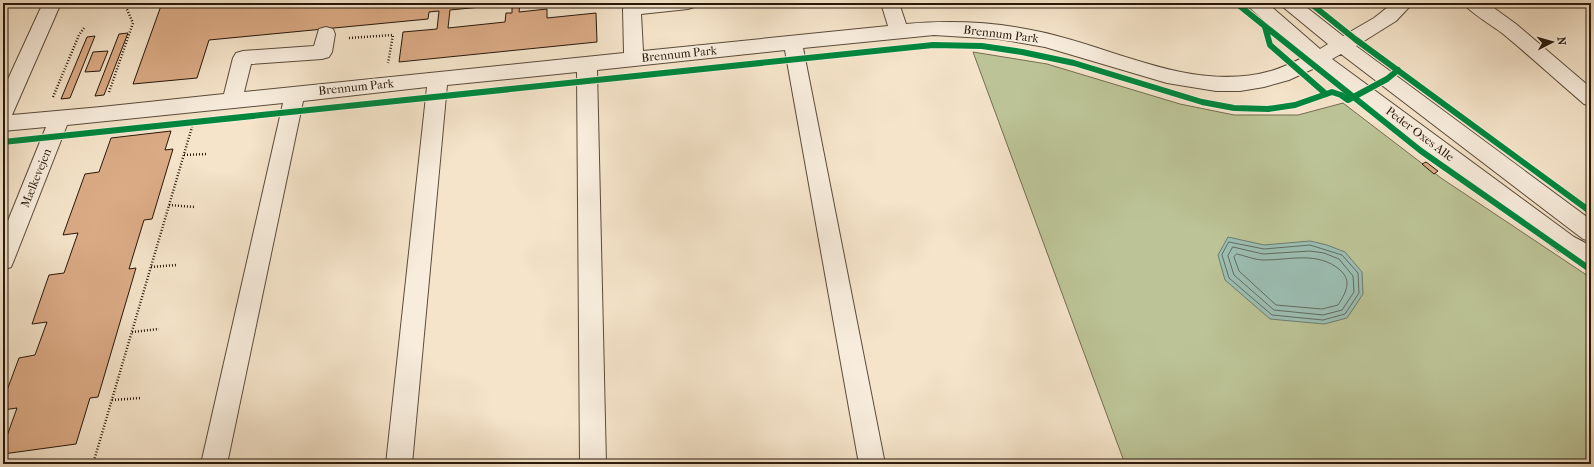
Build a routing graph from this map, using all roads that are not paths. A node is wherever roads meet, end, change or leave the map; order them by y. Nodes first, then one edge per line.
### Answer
1 (52, 3) edge
2 (688, 3) edge
3 (890, 3) edge
4 (1255, 3) edge
5 (1289, 3) edge
6 (1404, 3) edge
7 (1472, 3) edge
8 (898, 32) junction
9 (325, 37) road end
10 (793, 43) junction
11 (1342, 45) junction
12 (1318, 58) junction
13 (634, 59) junction
14 (587, 64) junction
15 (438, 79) junction
16 (295, 94) junction
17 (1591, 99) edge
18 (232, 101) junction
19 (3, 112) edge
20 (52, 119) junction
21 (3, 123) edge
22 (1591, 232) edge
23 (1591, 257) edge
24 (3, 260) edge
25 (214, 464) edge
26 (399, 464) edge
27 (593, 464) edge
28 (872, 464) edge

1 - 19 street
2 - 13 street
3 - 8 street
4 - 12 street, Peder Oxes Alle
5 - 11 street, Peder Oxes Alle
6 - 11 street
7 - 17 street
8 - 10 street, Brennum Park
8 - 12 street, Brennum Park
9 - 18 street
10 - 13 street, Brennum Park
10 - 28 street
11 - 12 street, Brennum Park
11 - 22 street, Peder Oxes Alle
12 - 23 street, Peder Oxes Alle
13 - 14 street, Brennum Park
14 - 15 street, Brennum Park
14 - 27 street
15 - 16 street, Brennum Park
15 - 26 street
16 - 18 street, Brennum Park
16 - 25 street
18 - 20 street, Brennum Park
20 - 21 street, Brennum Park
20 - 24 street, Mælkevejen

